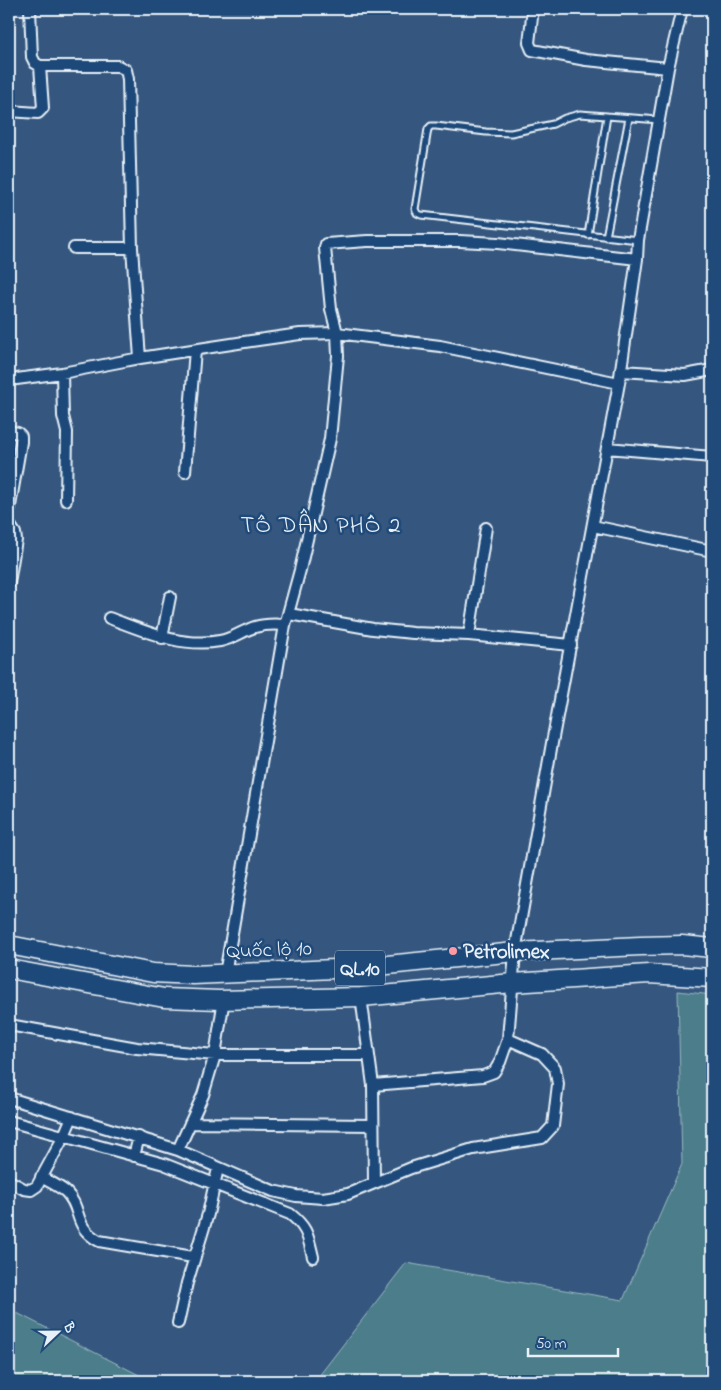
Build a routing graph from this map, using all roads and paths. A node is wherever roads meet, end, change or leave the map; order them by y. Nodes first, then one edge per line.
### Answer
1 (30, 9) edge
2 (682, 9) edge
3 (532, 16) dead end
4 (40, 66) junction
5 (668, 68) junction
6 (9, 111) edge
7 (607, 116) junction
8 (629, 118) junction
9 (660, 120) junction
10 (588, 234) junction
11 (606, 237) junction
12 (638, 240) junction
13 (74, 248) dead end
14 (132, 248) junction
15 (637, 259) junction
16 (337, 333) junction
17 (195, 350) junction
18 (140, 358) junction
19 (712, 370) edge
20 (621, 371) junction
21 (62, 373) junction
22 (9, 380) edge
23 (619, 383) junction
24 (9, 431) edge
25 (607, 448) junction
26 (712, 457) edge
27 (185, 472) dead end
28 (66, 500) dead end
29 (9, 512) edge
30 (9, 524) edge
31 (593, 526) junction
32 (486, 528) dead end
33 (712, 551) edge
34 (9, 583) edge
35 (170, 597) dead end
36 (289, 614) junction
37 (109, 618) dead end
38 (285, 625) junction
39 (468, 635) junction
40 (162, 638) junction
41 (571, 644) junction
42 (9, 945) edge
43 (712, 948) edge
44 (516, 952) junction
45 (9, 969) edge
46 (225, 974) junction
47 (712, 978) edge
48 (513, 983) junction
49 (362, 997) junction
50 (224, 999) junction
51 (9, 1025) edge
52 (508, 1039) junction
53 (215, 1055) junction
54 (369, 1055) junction
55 (373, 1085) junction
56 (9, 1098) edge
57 (9, 1122) edge
58 (190, 1123) junction
59 (373, 1125) junction
60 (68, 1127) junction
61 (137, 1147) junction
62 (178, 1150) junction
63 (216, 1176) junction
64 (42, 1177) junction
65 (9, 1181) edge
66 (374, 1183) junction
67 (313, 1257) dead end
68 (194, 1258) junction
69 (178, 1323) dead end

1 - 4 street
2 - 5 street
3 - 5 street
4 - 6 street
4 - 14 street
5 - 9 street
7 - 8 lane
7 - 10 lane
7 - 10 lane
8 - 9 lane
8 - 11 lane
9 - 12 street
10 - 11 lane
11 - 12 lane
12 - 15 street
13 - 14 street
14 - 18 street
15 - 16 street
15 - 20 street
16 - 17 street
16 - 23 street
16 - 36 street
17 - 18 street
17 - 27 street
18 - 21 street
19 - 20 street
20 - 23 street
21 - 22 street
21 - 28 street
23 - 25 street
24 - 29 street
25 - 26 street
25 - 31 street
30 - 34 street
31 - 33 street
31 - 41 street
32 - 39 street
35 - 40 street
36 - 38 street
36 - 39 street
37 - 40 street
38 - 40 street
38 - 46 street
39 - 41 street
41 - 44 street
42 - 46 highway, Quốc lộ 10 / QL.10
43 - 44 highway, Quốc lộ 10 / QL.10
44 - 46 highway, Quốc lộ 10 / QL.10
44 - 48 street
45 - 50 highway, QL.10
47 - 48 highway, QL.10
48 - 49 highway, QL.10
48 - 52 street
49 - 50 highway, QL.10
49 - 54 street
50 - 53 street
51 - 53 street
52 - 55 street
52 - 66 street
53 - 54 street
53 - 58 street
54 - 55 street
55 - 59 street
56 - 60 street
57 - 60 street
58 - 59 street
58 - 62 street
59 - 66 street
60 - 61 street
60 - 61 street
60 - 64 street
61 - 62 street
61 - 63 street
62 - 63 street
63 - 66 street
63 - 67 street
63 - 68 street
64 - 65 street
64 - 68 street
68 - 69 street

